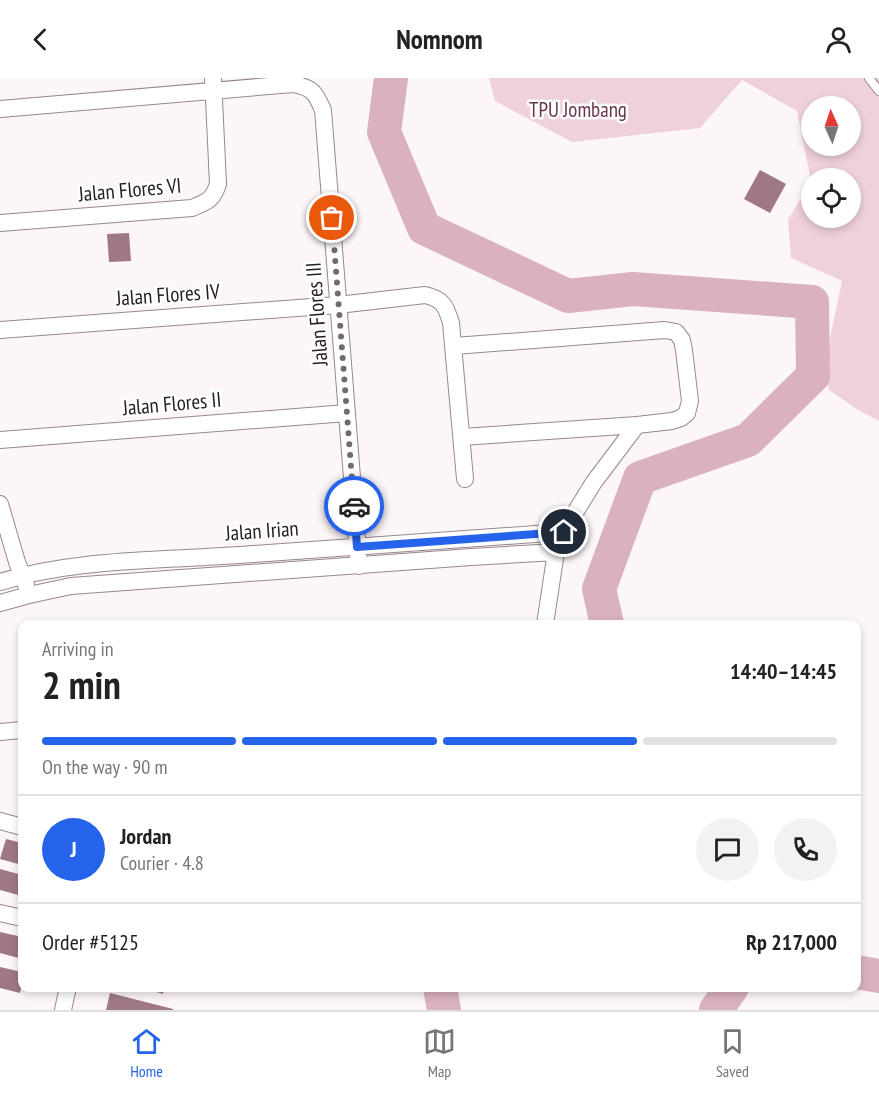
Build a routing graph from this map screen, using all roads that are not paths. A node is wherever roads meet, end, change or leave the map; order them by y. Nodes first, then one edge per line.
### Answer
1 (868, 78) edge
2 (213, 84) edge
3 (879, 91) edge
4 (0, 109) edge
5 (0, 222) edge
6 (339, 305) junction
7 (0, 330) edge
8 (454, 346) junction
9 (347, 413) junction
10 (637, 425) junction
11 (462, 437) junction
12 (0, 440) edge
13 (465, 479) dead end
14 (0, 504) edge
15 (564, 532) junction
16 (469, 539) junction
17 (357, 547) junction
18 (556, 552) junction
19 (471, 556) junction
20 (359, 566) junction
21 (22, 575) junction
22 (0, 582) edge
23 (30, 595) junction
24 (0, 603) edge
25 (546, 620) edge
26 (18, 730) edge
27 (0, 732) edge
28 (0, 821) edge
29 (18, 826) edge
30 (0, 913) edge
31 (18, 917) edge
32 (67, 992) edge
33 (63, 1010) edge

1 - 3 lane
2 - 4 street, Jalan Flores III
2 - 5 street, Jalan Flores VI
2 - 6 street, Jalan Flores III
6 - 7 street, Jalan Flores IV
6 - 8 street, Jalan Flores IV
6 - 9 street, Jalan Flores III
8 - 10 street
8 - 11 street, Jalan Flores IV
9 - 12 street, Jalan Flores II
9 - 17 street, Jalan Flores III
10 - 11 street
10 - 15 street
11 - 13 street, Jalan Flores IV
14 - 21 street
15 - 16 street, Jalan Irian
15 - 18 street
16 - 17 street, Jalan Irian
16 - 19 street
17 - 20 street, Jalan Flores III
17 - 21 street, Jalan Irian
18 - 19 street, Jalan Irian
18 - 25 street
19 - 20 street, Jalan Irian
20 - 23 street, Jalan Irian
21 - 22 street, Jalan Irian
21 - 23 street
23 - 24 street, Jalan Irian
26 - 27 street
28 - 29 street
30 - 31 street
32 - 33 street

